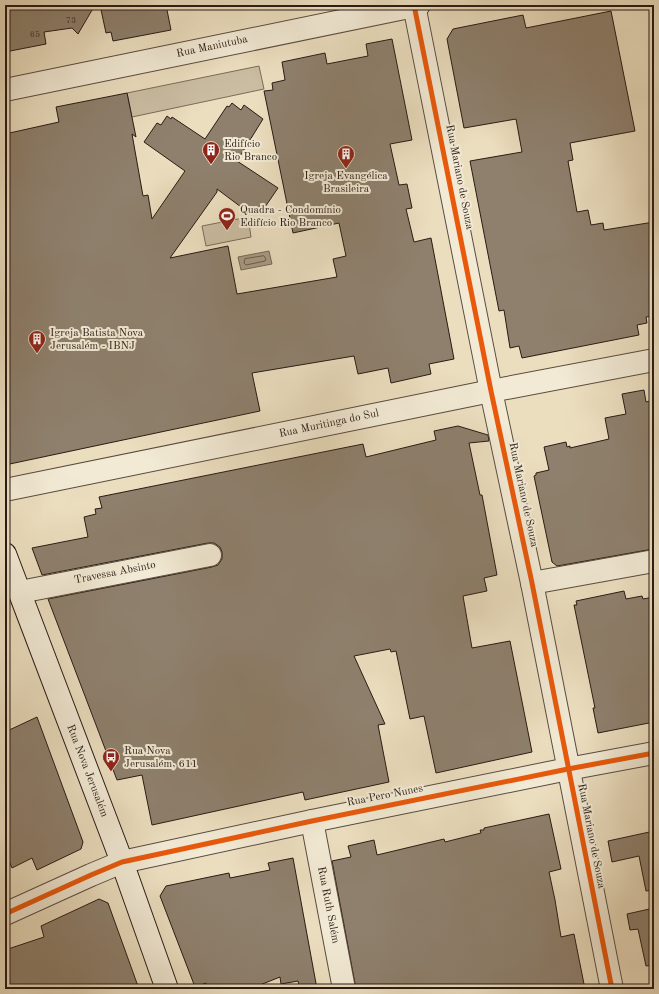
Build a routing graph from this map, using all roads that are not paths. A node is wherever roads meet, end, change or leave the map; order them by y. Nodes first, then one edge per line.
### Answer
1 (416, 5) edge
2 (5, 90) edge
3 (654, 360) edge
4 (491, 391) junction
5 (5, 490) edge
6 (5, 554) edge
7 (210, 555) dead end
8 (654, 561) edge
9 (532, 584) junction
10 (20, 592) junction
11 (654, 753) edge
12 (568, 769) junction
13 (312, 821) junction
14 (122, 862) junction
15 (5, 914) edge
16 (167, 989) edge
17 (344, 989) edge
18 (612, 989) edge

1 - 2 street, Rua Maniutuba
1 - 4 street, Rua Mariano de Souza
3 - 4 street, Rua Muritinga do Sul
4 - 5 street, Rua Muritinga do Sul
4 - 9 street, Rua Mariano de Souza
6 - 10 street, Rua Nova Jerusalém
7 - 10 street, Travessa Absinto
8 - 9 street
9 - 12 street, Rua Mariano de Souza
10 - 14 street, Rua Nova Jerusalém
11 - 12 street, Rua Pero Nunes
12 - 13 street, Rua Pero Nunes
12 - 18 street, Rua Mariano de Souza
13 - 14 street, Rua Pero Nunes
13 - 17 street, Rua Ruth Salém
14 - 15 street, Rua Pero Nunes
14 - 16 street, Rua Nova Jerusalém

